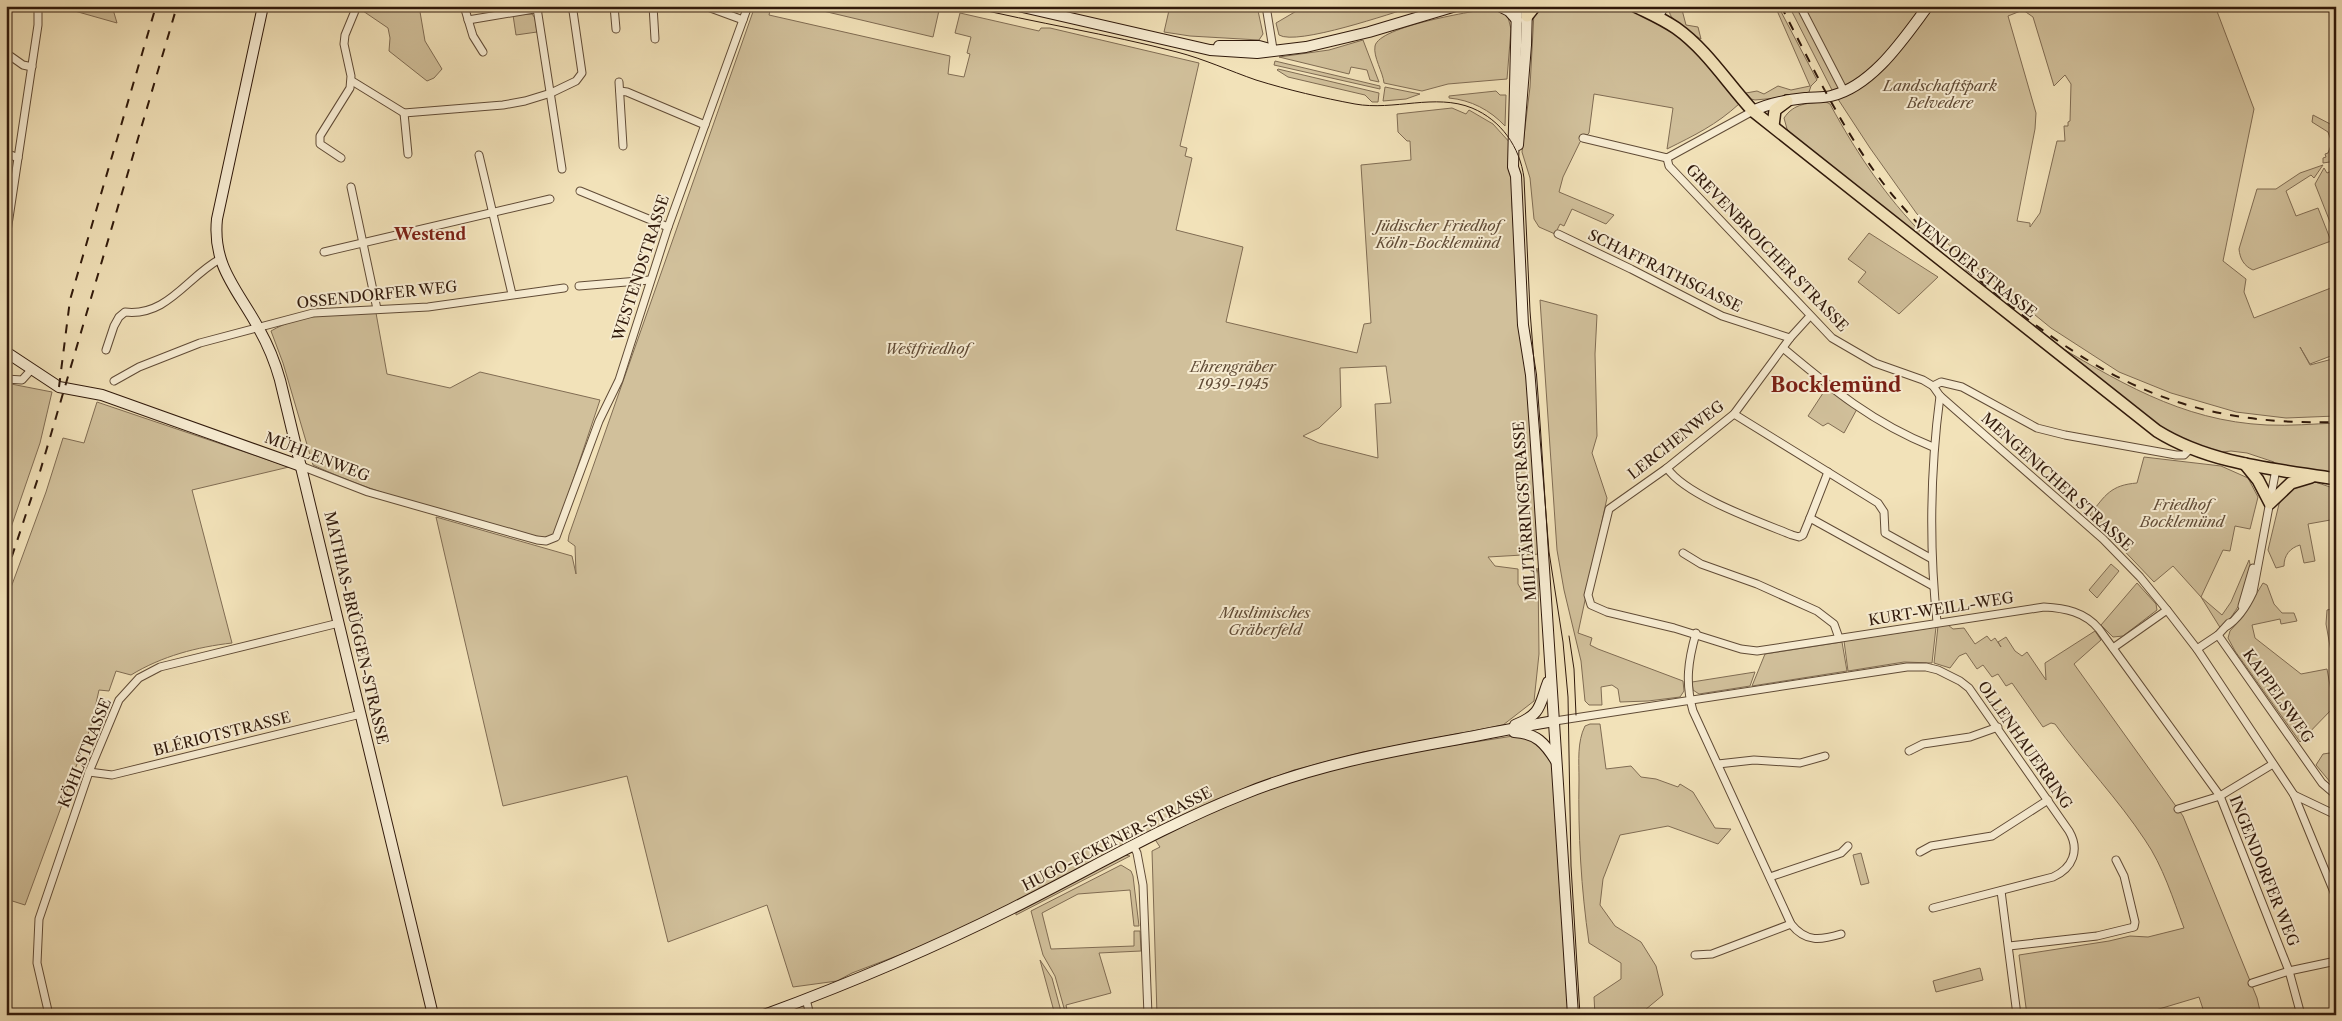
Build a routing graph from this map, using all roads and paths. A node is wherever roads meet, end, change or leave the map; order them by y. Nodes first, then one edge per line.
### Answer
1 (38, 6) edge
2 (263, 6) edge
3 (357, 6) edge
4 (464, 6) edge
5 (552, 6) edge
6 (569, 6) edge
7 (614, 6) edge
8 (653, 6) edge
9 (705, 6) edge
10 (748, 6) edge
11 (1018, 6) edge
12 (1266, 6) edge
13 (1456, 6) edge
14 (1499, 6) edge
15 (1517, 6) edge
16 (1534, 6) edge
17 (1635, 6) edge
18 (1665, 6) edge
19 (1800, 6) edge
20 (1928, 6) edge
21 (538, 8) junction
22 (1524, 14) edge
23 (1659, 17) junction
24 (468, 20) junction
25 (743, 20) junction
26 (616, 29) dead end
27 (655, 39) dead end
28 (1273, 50) junction
29 (482, 52) dead end
30 (6, 53) edge
31 (32, 67) junction
32 (352, 81) junction
33 (619, 82) dead end
34 (620, 91) junction
35 (1844, 91) junction
36 (550, 93) junction
37 (1787, 100) junction
38 (1753, 111) junction
39 (404, 114) junction
40 (705, 125) junction
41 (1772, 126) junction
42 (1583, 138) dead end
43 (623, 146) dead end
44 (6, 153) edge
45 (408, 154) dead end
46 (479, 155) dead end
47 (18, 158) junction
48 (341, 158) dead end
49 (1667, 158) junction
50 (562, 169) dead end
51 (351, 187) dead end
52 (580, 191) dead end
53 (550, 199) dead end
54 (493, 212) junction
55 (668, 227) junction
56 (1558, 234) dead end
57 (6, 238) edge
58 (362, 242) junction
59 (324, 252) dead end
60 (220, 259) junction
61 (650, 280) junction
62 (579, 286) dead end
63 (564, 288) dead end
64 (512, 294) junction
65 (378, 309) junction
66 (1810, 316) junction
67 (258, 327) junction
68 (1790, 338) junction
69 (1783, 348) junction
70 (106, 350) dead end
71 (6, 352) edge
72 (31, 370) junction
73 (6, 379) edge
74 (114, 381) dead end
75 (1933, 386) junction
76 (1940, 396) junction
77 (1734, 414) junction
78 (1933, 447) junction
79 (2190, 449) junction
80 (2245, 464) junction
81 (301, 466) junction
82 (1667, 468) junction
83 (2276, 469) junction
84 (1828, 472) junction
85 (2316, 476) junction
86 (2336, 479) edge
87 (2270, 503) junction
88 (1609, 509) joint
89 (1810, 518) junction
90 (556, 537) joint
91 (1683, 553) dead end
92 (1932, 558) junction
93 (1933, 586) junction
94 (2167, 610) junction
95 (1937, 622) junction
96 (339, 624) junction
97 (1696, 633) junction
98 (2218, 635) junction
99 (1840, 638) junction
100 (2113, 648) junction
101 (2198, 649) junction
102 (1550, 677) junction
103 (1690, 701) junction
104 (361, 714) junction
105 (1555, 721) junction
106 (1998, 727) junction
107 (1498, 732) junction
108 (1909, 751) dead end
109 (1825, 756) dead end
110 (1558, 764) junction
111 (1718, 764) junction
112 (2273, 764) junction
113 (89, 772) junction
114 (2294, 795) junction
115 (2336, 795) edge
116 (2220, 796) junction
117 (2048, 800) junction
118 (2178, 809) dead end
119 (2336, 816) edge
120 (1133, 844) junction
121 (1848, 846) dead end
122 (1920, 852) dead end
123 (2116, 860) dead end
124 (1770, 878) junction
125 (2001, 891) junction
126 (2336, 897) edge
127 (1933, 908) dead end
128 (1791, 924) junction
129 (1841, 934) dead end
130 (2009, 946) junction
131 (1695, 955) dead end
132 (2336, 961) edge
133 (2289, 971) junction
134 (2252, 983) dead end
135 (806, 999) junction
136 (49, 1015) edge
137 (433, 1015) edge
138 (764, 1015) edge
139 (810, 1015) edge
140 (1148, 1015) edge
141 (1573, 1015) edge
142 (2017, 1015) edge
143 (2301, 1015) edge

1 - 31 street
2 - 60 main road, MATHIAS-BRÜGGEN-STRASSE
3 - 32 street
4 - 24 street
5 - 21 street
6 - 36 street
7 - 26 street
8 - 27 street
9 - 25 street
10 - 25 street, WESTENDSTRASSE
11 - 28 main road
12 - 28 street
13 - 28 main road
14 - 22 main road
15 - 22 main road
16 - 22 main road
17 - 23 main road, VENLOER STRASSE
18 - 23 street
19 - 35 street
20 - 35 main road
21 - 24 street
21 - 36 street
22 - 102 main road, MILITÄRRINGSTRASSE
23 - 38 main road, VENLOER STRASSE
24 - 29 street
25 - 40 street, WESTENDSTRASSE
30 - 31 street
31 - 47 street
32 - 39 street
32 - 48 street
33 - 34 street
34 - 40 street
34 - 43 street
35 - 37 main road
36 - 39 street
36 - 50 street
37 - 38 main road
37 - 41 main road
38 - 41 main road, VENLOER STRASSE
38 - 49 street
39 - 45 street
40 - 55 street, WESTENDSTRASSE
41 - 79 main road, VENLOER STRASSE
42 - 49 street
44 - 47 street
46 - 54 street
47 - 57 street
49 - 66 street, GREVENBROICHER STRASSE
51 - 58 street
52 - 55 street
53 - 54 street
54 - 58 street
54 - 64 street
55 - 61 street, WESTENDSTRASSE
56 - 68 street, SCHAFFRATHSGASSE
58 - 59 street
58 - 65 street
60 - 67 main road, MATHIAS-BRÜGGEN-STRASSE
60 - 70 street
61 - 62 street
61 - 90 street, WESTENDSTRASSE
63 - 64 street, OSSENDORFER WEG
64 - 65 street, OSSENDORFER WEG
65 - 67 street, OSSENDORFER WEG
66 - 68 street, LERCHENWEG
66 - 75 street, GREVENBROICHER STRASSE
67 - 74 street, OSSENDORFER WEG
67 - 81 main road, MATHIAS-BRÜGGEN-STRASSE
68 - 69 street, LERCHENWEG
69 - 77 street, LERCHENWEG
69 - 78 street
71 - 72 main road, MÜHLENWEG
72 - 73 street
72 - 81 main road, MÜHLENWEG
75 - 76 street, MENGENICHER STRASSE
75 - 79 street, GREVENBROICHER STRASSE
76 - 78 street
76 - 94 street, MENGENICHER STRASSE
77 - 82 street, LERCHENWEG
77 - 84 street
78 - 92 street
79 - 80 main road, VENLOER STRASSE
80 - 83 main road, VENLOER STRASSE
80 - 87 main road
81 - 90 street, MÜHLENWEG
81 - 96 main road, MATHIAS-BRÜGGEN-STRASSE
82 - 88 street, LERCHENWEG
82 - 89 street
83 - 85 main road, VENLOER STRASSE
83 - 87 street
84 - 89 street
84 - 92 street
85 - 86 main road, VENLOER STRASSE
85 - 87 main road
87 - 98 street
88 - 97 street, KURT-WEILL-WEG
89 - 93 street
91 - 99 street
92 - 93 street
93 - 95 street
94 - 100 street
94 - 101 street, MENGENICHER STRASSE
95 - 99 street, KURT-WEILL-WEG
95 - 100 street, KURT-WEILL-WEG
96 - 104 main road, MATHIAS-BRÜGGEN-STRASSE
96 - 113 street, KÖHLSTRASSE
97 - 99 street, KURT-WEILL-WEG
97 - 103 street
98 - 101 street
98 - 115 street, KAPPELSWEG
100 - 116 street, INGENDORFER WEG
101 - 112 street, MENGENICHER STRASSE
102 - 105 main road, MILITÄRRINGSTRASSE
102 - 107 main road
103 - 105 street, OLLENHAUERRING
103 - 106 street, OLLENHAUERRING
103 - 111 street
104 - 113 street, BLÉRIOTSTRASSE
104 - 137 main road, MATHIAS-BRÜGGEN-STRASSE
105 - 107 main road, HUGO-ECKENER-STRASSE
105 - 110 main road, MILITÄRRINGSTRASSE
106 - 108 street
106 - 117 street, OLLENHAUERRING
107 - 110 main road
107 - 120 main road, HUGO-ECKENER-STRASSE
109 - 111 street
110 - 141 main road, MILITÄRRINGSTRASSE
111 - 124 street
112 - 114 street, MENGENICHER STRASSE
112 - 116 street
113 - 136 street, KÖHLSTRASSE
114 - 119 street
114 - 126 street, MENGENICHER STRASSE
116 - 118 street
116 - 133 street, INGENDORFER WEG
117 - 122 street
117 - 125 street, OLLENHAUERRING
120 - 135 main road, HUGO-ECKENER-STRASSE
120 - 140 street
121 - 124 street
123 - 130 street
124 - 128 street
125 - 127 street, OLLENHAUERRING
125 - 130 street
128 - 129 street
128 - 131 street
130 - 142 street
132 - 133 street
133 - 134 street
133 - 143 street, INGENDORFER WEG
135 - 138 main road, HUGO-ECKENER-STRASSE
135 - 139 street

